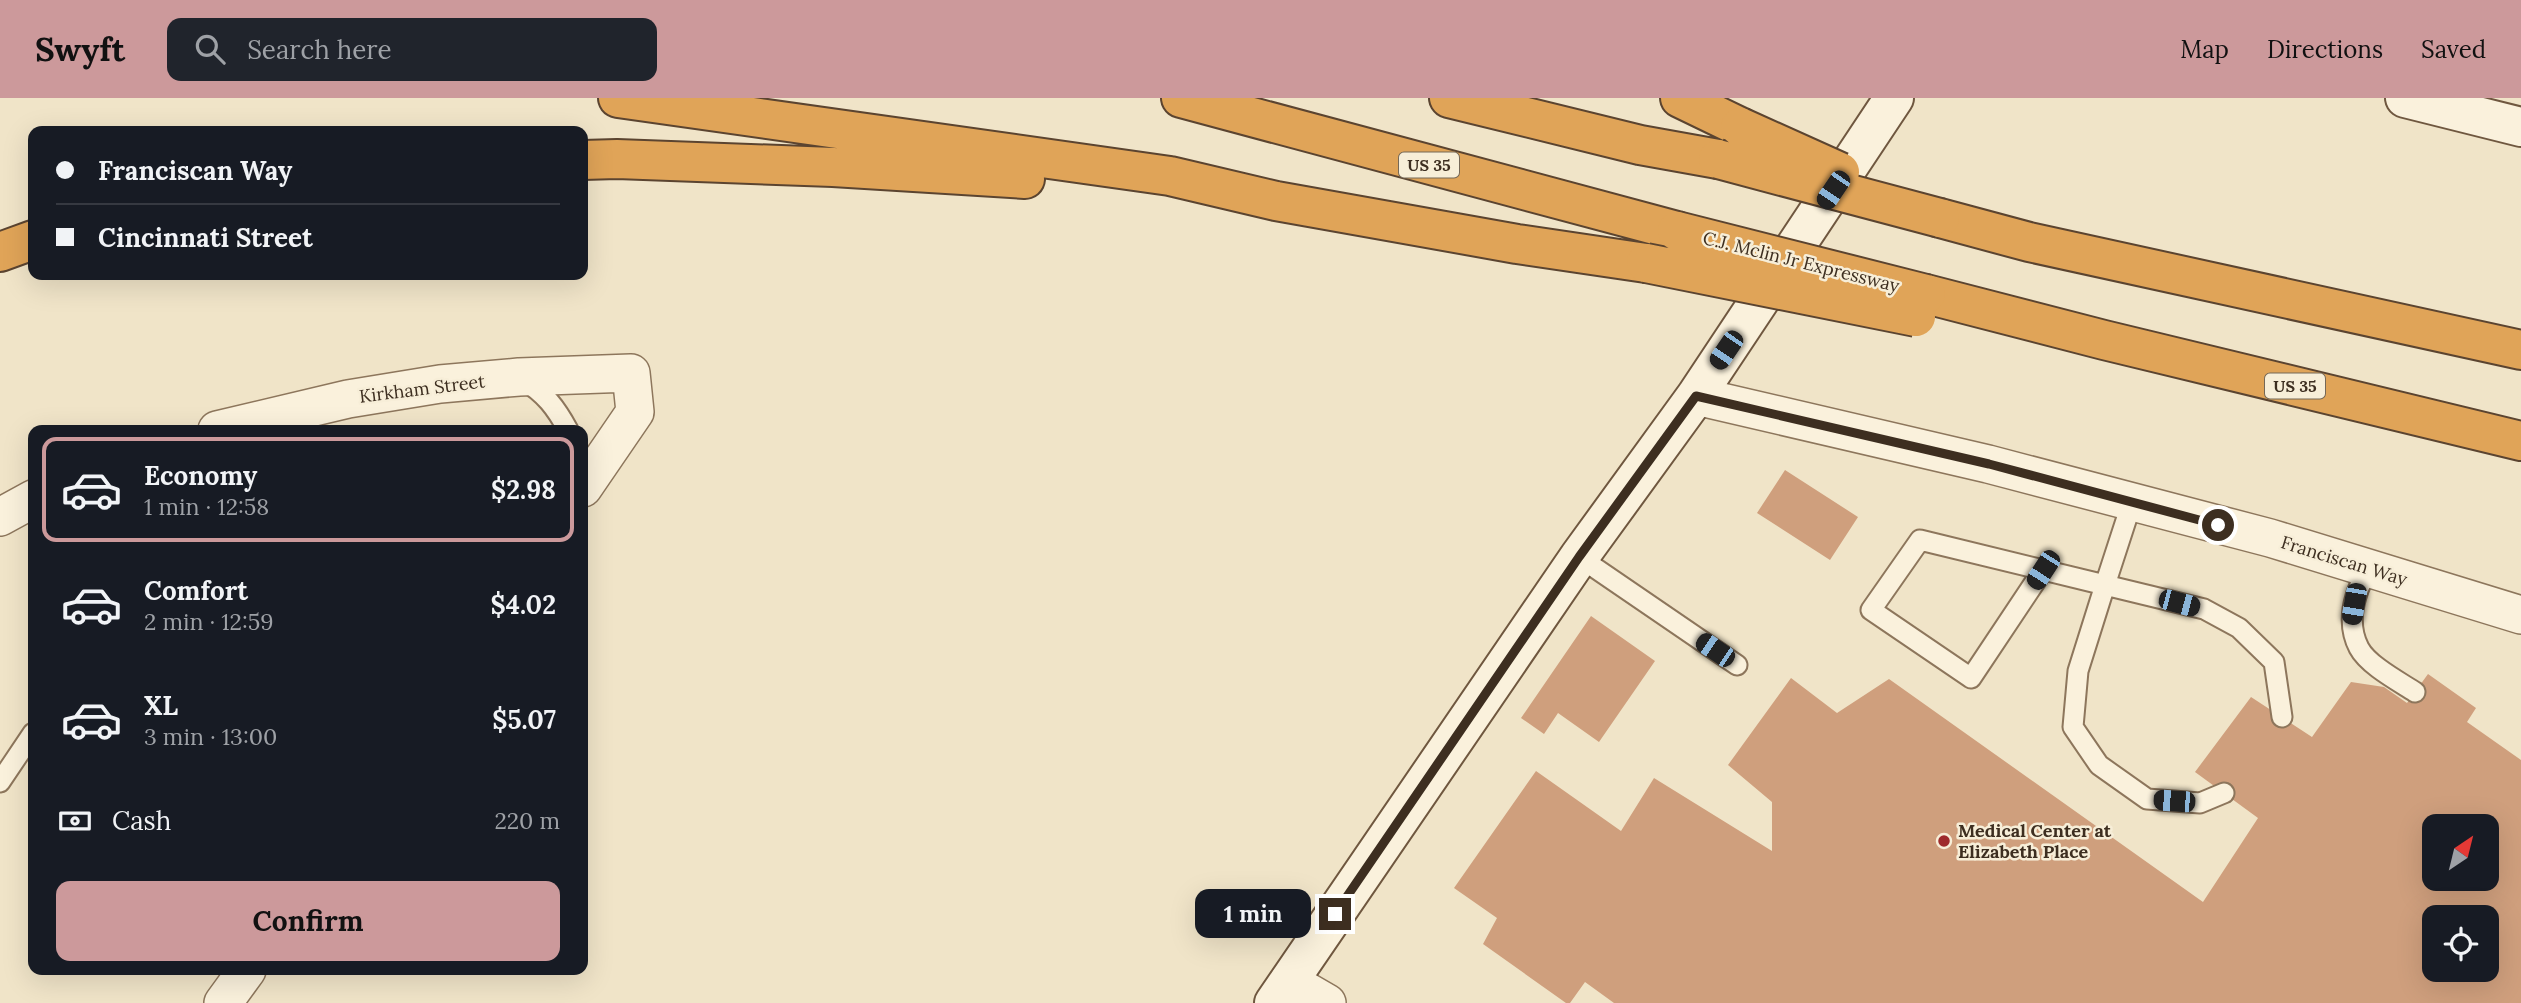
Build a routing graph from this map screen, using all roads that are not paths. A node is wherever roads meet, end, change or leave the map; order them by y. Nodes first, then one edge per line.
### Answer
1 (618, 98) edge
2 (1181, 98) edge
3 (1449, 98) edge
4 (1680, 98) edge
5 (1895, 98) edge
6 (2405, 98) edge
7 (2521, 127) edge
8 (588, 160) edge
9 (1276, 201) junction
10 (1940, 218) junction
11 (28, 242) edge
12 (0, 252) edge
13 (1921, 306) junction
14 (2521, 350) edge
15 (519, 377) junction
16 (1696, 396) junction
17 (238, 425) edge
18 (565, 425) edge
19 (2504, 437) edge
20 (588, 481) edge
21 (28, 502) edge
22 (2149, 507) junction
23 (0, 517) edge
24 (1579, 557) junction
25 (2368, 569) junction
26 (2043, 570) junction
27 (2105, 584) junction
28 (2521, 615) edge
29 (1737, 665) dead end
30 (2414, 692) dead end
31 (2282, 717) dead end
32 (28, 740) edge
33 (0, 782) edge
34 (2224, 793) dead end
35 (243, 975) edge
36 (1282, 992) edge
37 (223, 1003) edge
38 (1327, 1003) edge

1 - 9 highway
2 - 13 highway, C.J. Mclin Jr Expressway / US 35, bridge
3 - 10 highway, bridge
4 - 10 highway, bridge
5 - 16 street
6 - 7 street
8 - 9 highway
9 - 13 highway, bridge
10 - 14 highway
11 - 12 highway
13 - 19 highway, US 35
15 - 17 street, Kirkham Street
15 - 18 lane
15 - 20 street, Kirkham Street
16 - 22 street, Franciscan Way
16 - 24 street
21 - 23 street
22 - 25 street, Franciscan Way
22 - 27 lane
24 - 29 lane
24 - 36 street
25 - 28 street, Franciscan Way
25 - 30 lane
26 - 26 lane
26 - 27 lane
27 - 31 lane
27 - 34 lane
32 - 33 lane
35 - 37 street
36 - 38 street

